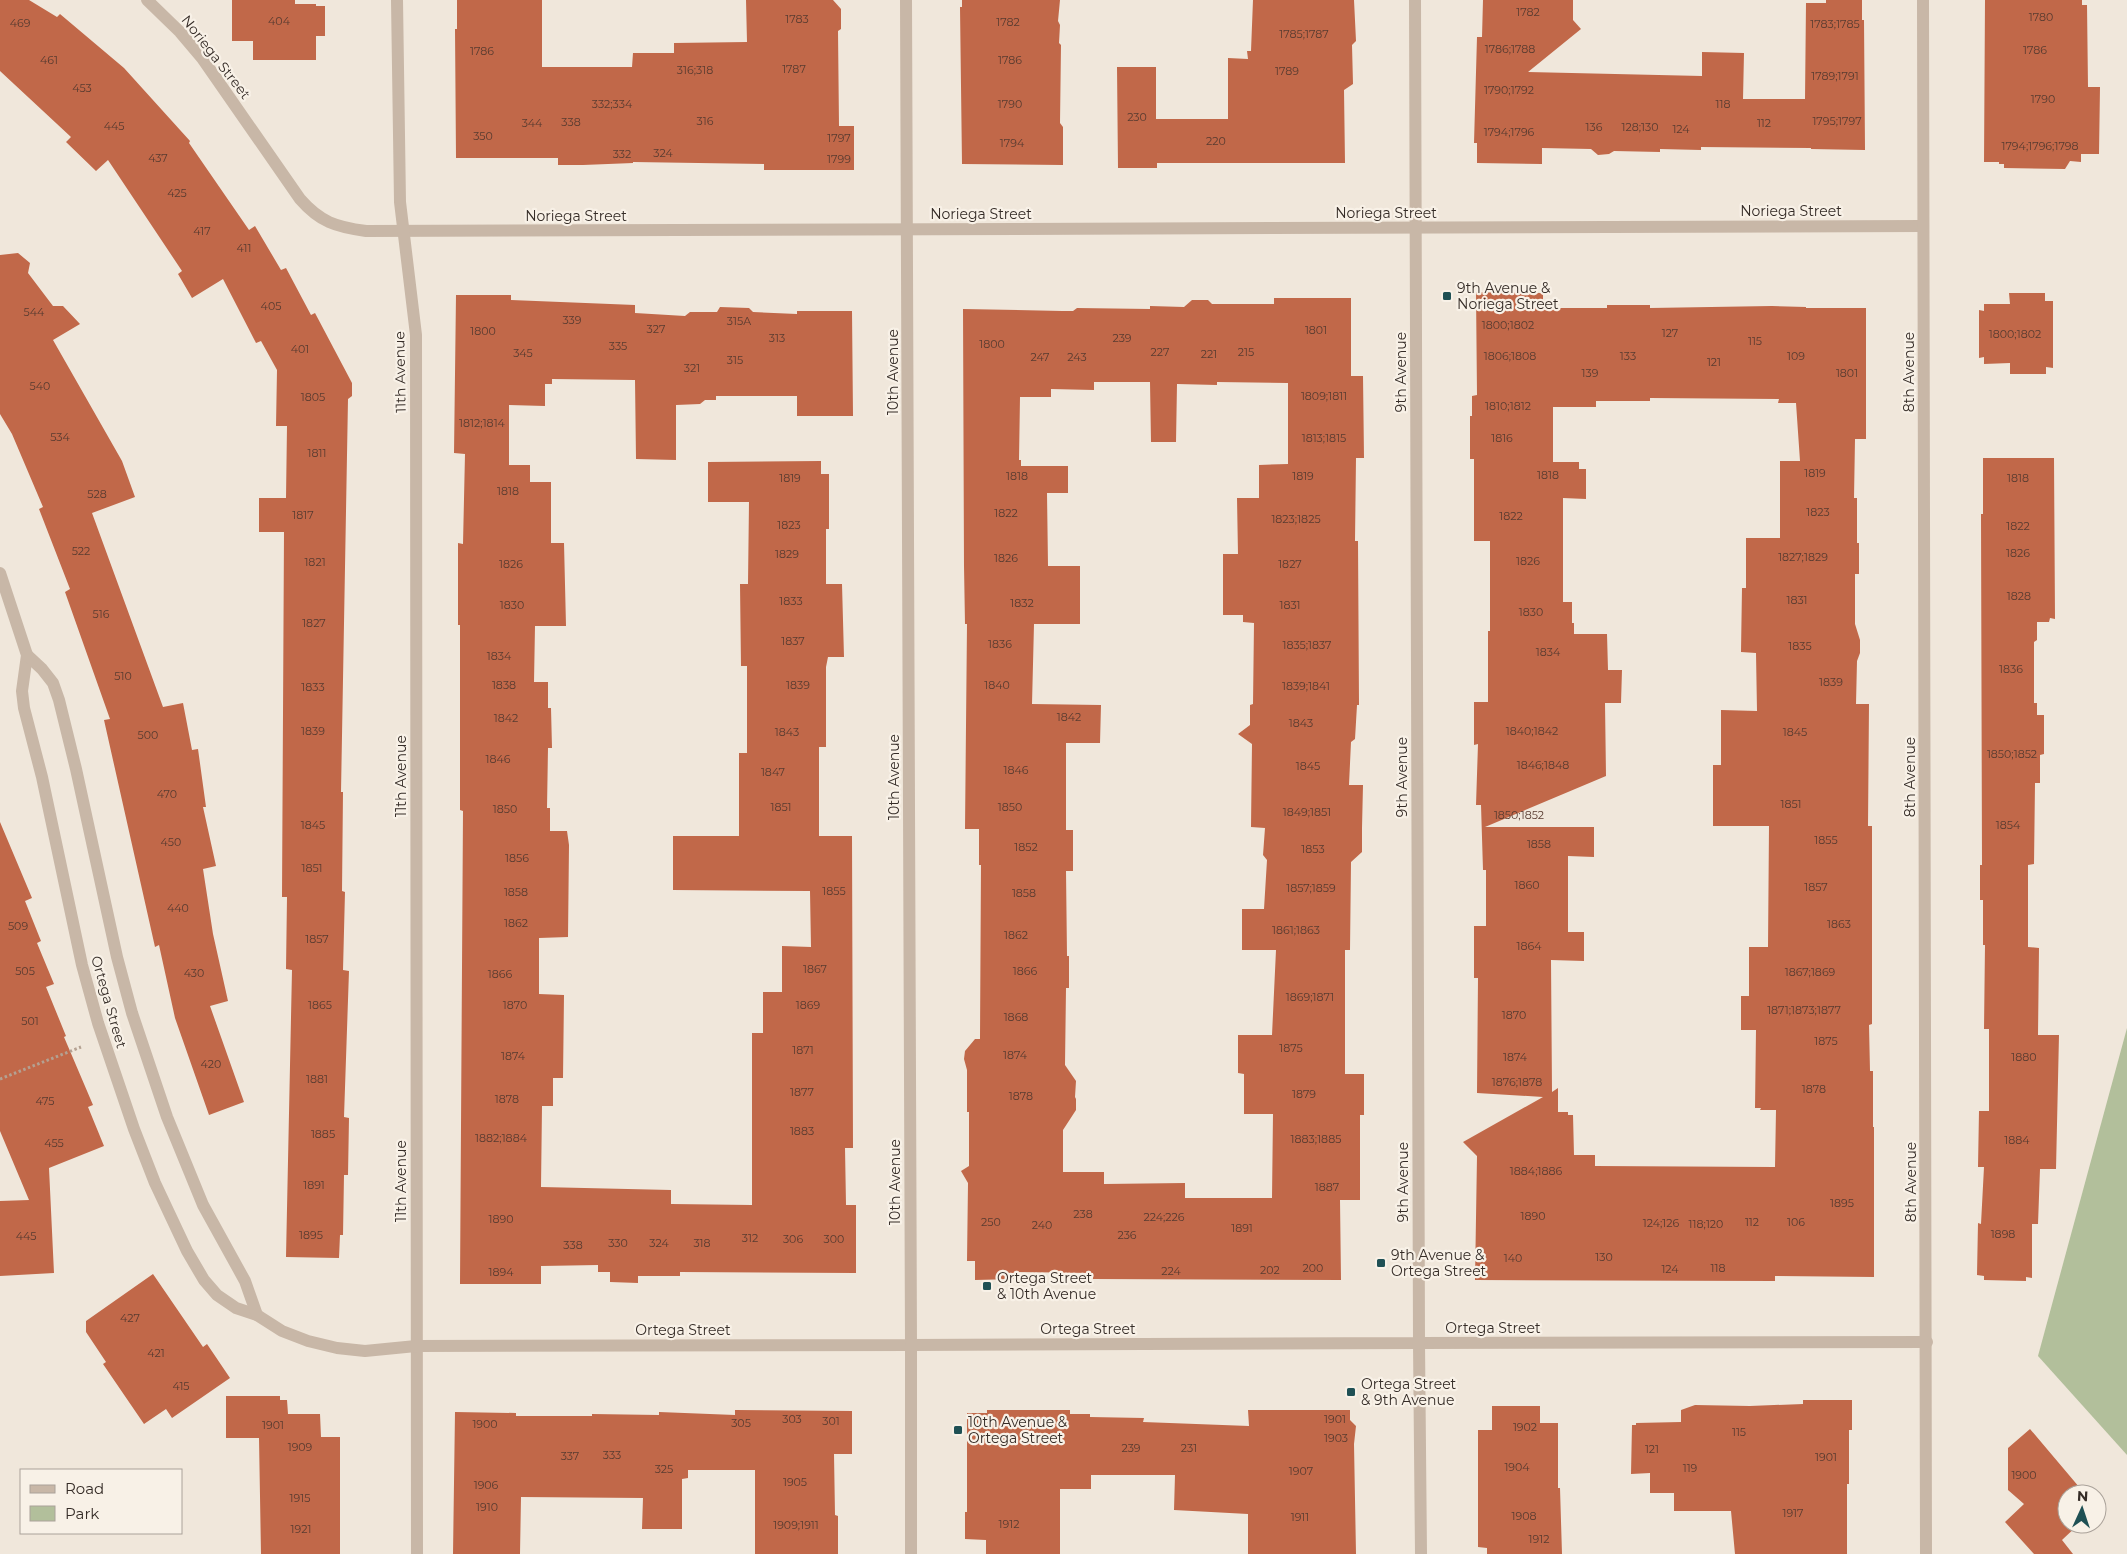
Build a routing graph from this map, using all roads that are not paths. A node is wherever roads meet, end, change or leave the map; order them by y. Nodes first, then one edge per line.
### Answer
1 (147, 0) edge
2 (397, 0) edge
3 (906, 0) edge
4 (1415, 0) edge
5 (1923, 0) edge
6 (1924, 226) junction
7 (1415, 228) junction
8 (907, 229) junction
9 (403, 232) junction
10 (0, 573) edge
11 (27, 655) junction
12 (257, 1315) junction
13 (1927, 1342) junction
14 (1419, 1344) junction
15 (911, 1345) junction
16 (416, 1346) junction
17 (417, 1554) edge
18 (911, 1554) edge
19 (1421, 1554) edge
20 (1926, 1554) edge

1 - 9 street, Noriega Street
2 - 9 street, 11th Avenue
3 - 8 street, 10th Avenue
4 - 7 street, 9th Avenue
5 - 6 street, 8th Avenue
6 - 7 street, Noriega Street
6 - 13 street, 8th Avenue
7 - 8 street, Noriega Street
7 - 14 street, 9th Avenue
8 - 9 street, Noriega Street
8 - 15 street, 10th Avenue
9 - 16 street, 11th Avenue
10 - 11 street, Ortega Street
11 - 12 street, Ortega Street
11 - 12 street, Ortega Street
12 - 16 street, Ortega Street
13 - 14 street, Ortega Street
13 - 20 street, 8th Avenue
14 - 15 street, Ortega Street
14 - 19 street, 9th Avenue
15 - 16 street, Ortega Street
15 - 18 street, 10th Avenue
16 - 17 street, 11th Avenue

